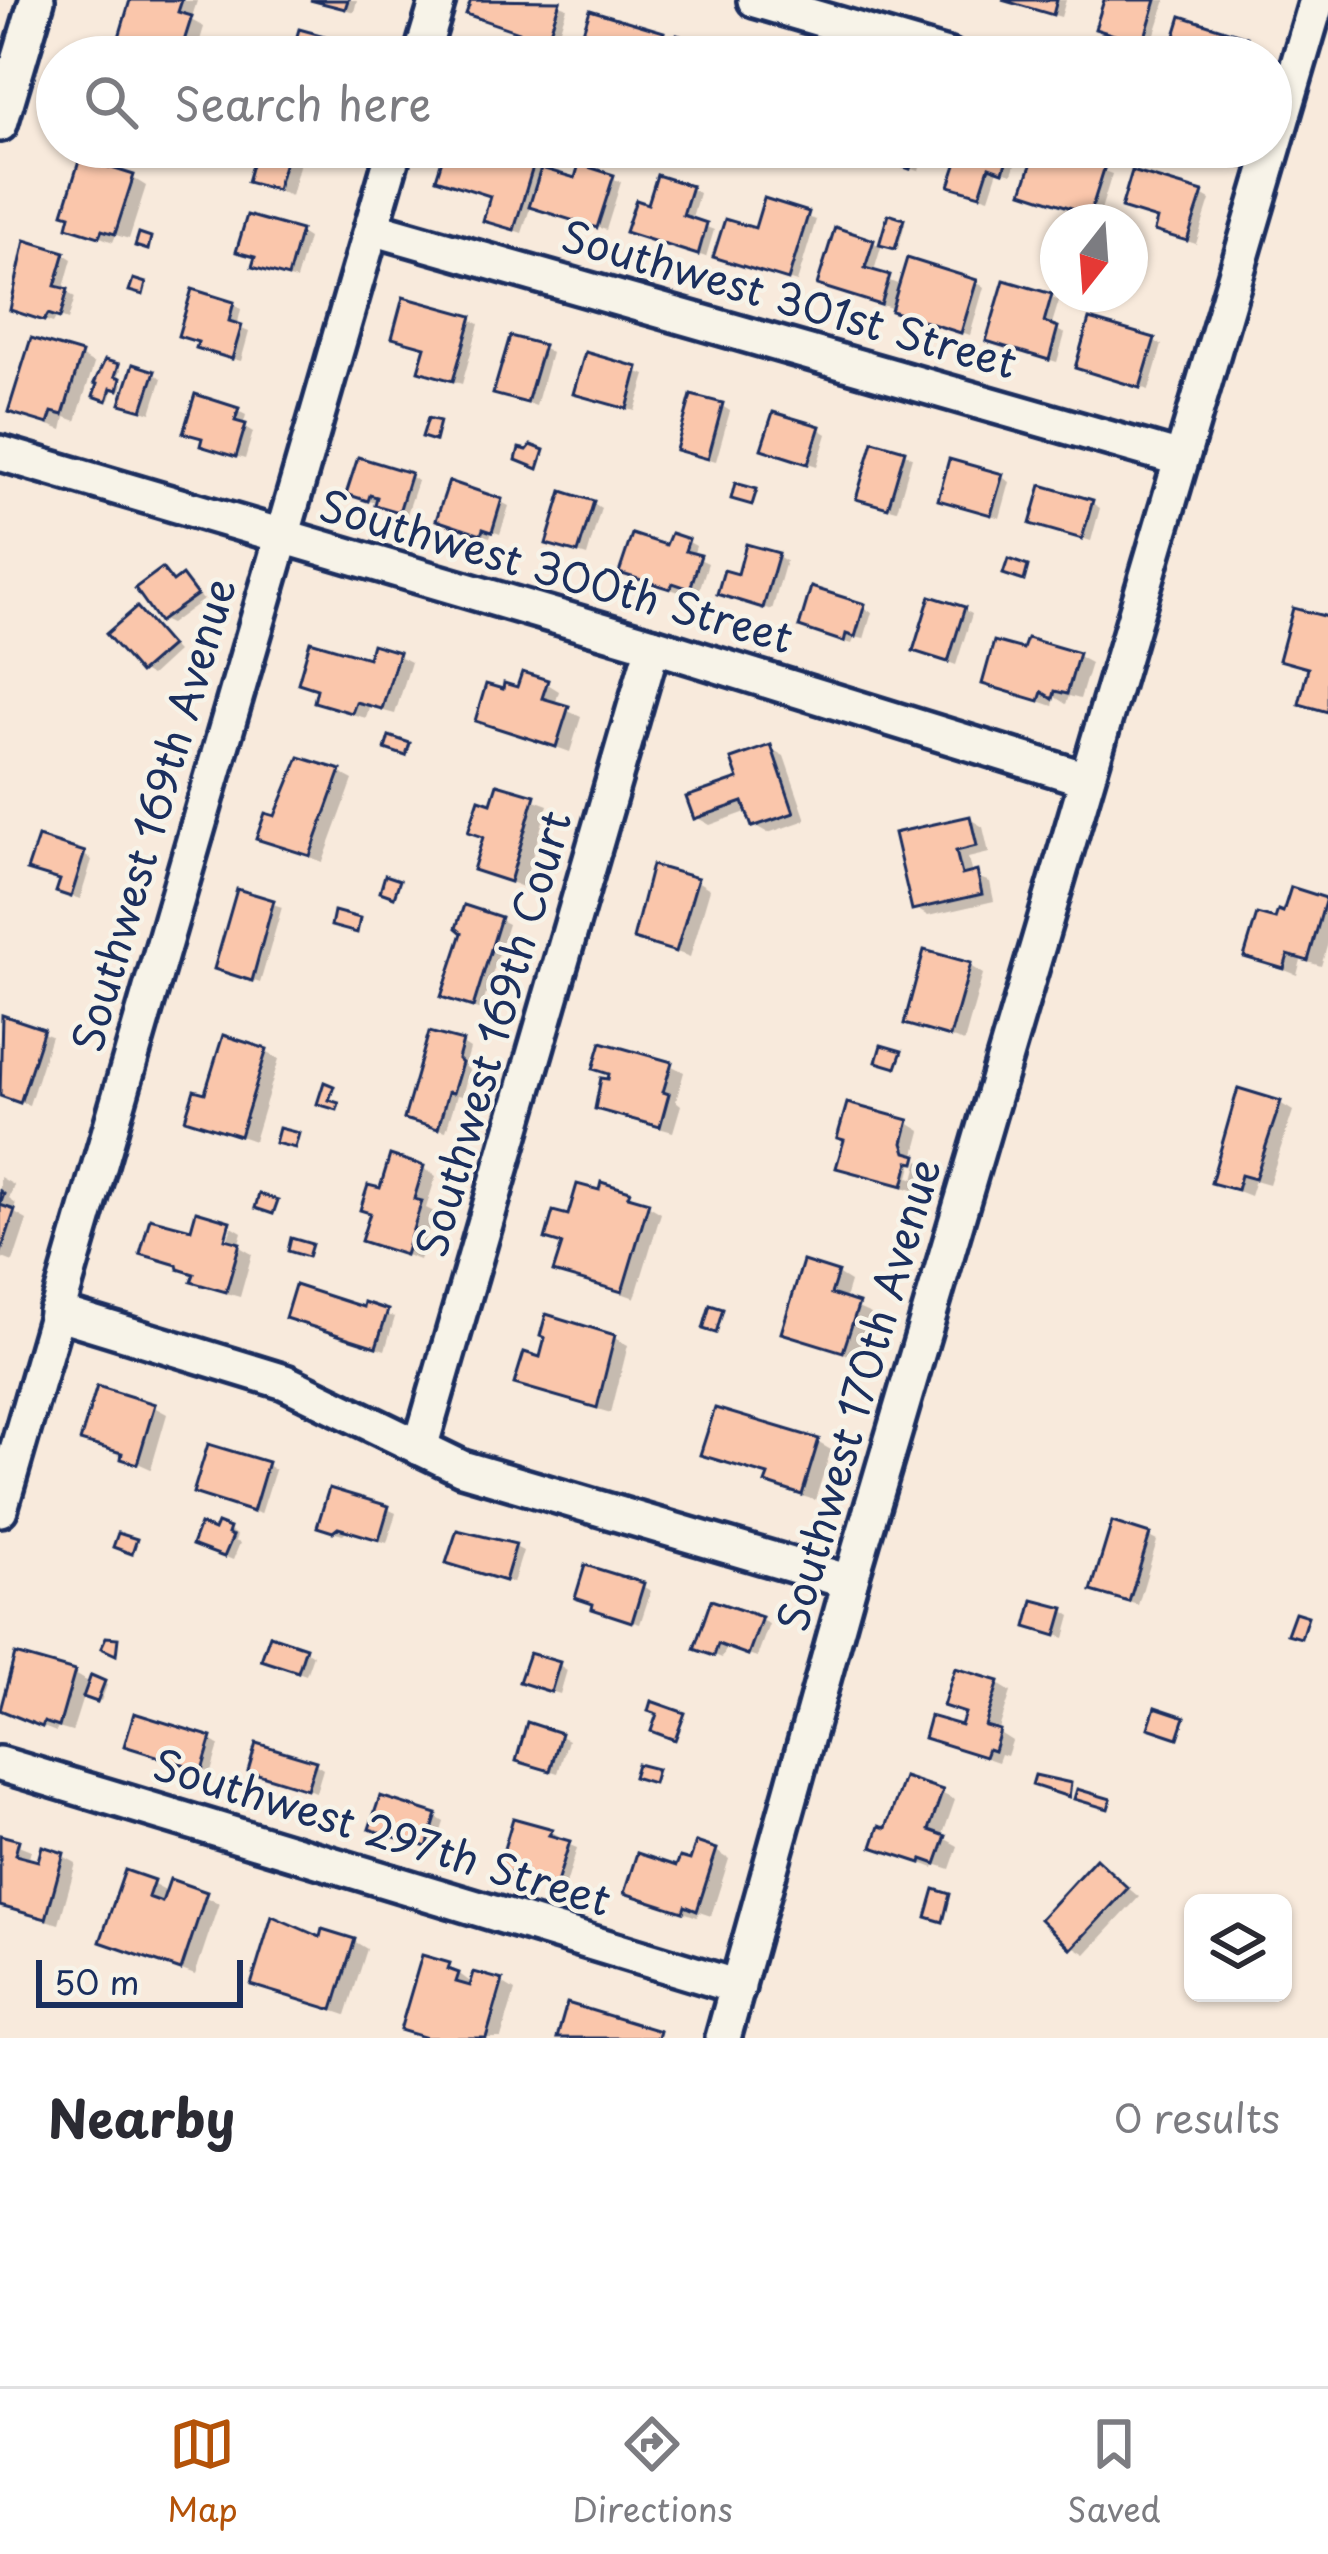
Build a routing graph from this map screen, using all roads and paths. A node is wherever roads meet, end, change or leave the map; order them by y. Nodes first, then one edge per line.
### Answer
1 (37, 0) edge
2 (438, 0) edge
3 (755, 0) edge
4 (1317, 0) edge
5 (427, 36) edge
6 (878, 36) edge
7 (1292, 72) edge
8 (0, 124) edge
9 (389, 168) edge
10 (1260, 168) edge
11 (372, 228) junction
12 (0, 453) edge
13 (1181, 459) junction
14 (281, 538) junction
15 (653, 645) junction
16 (1086, 779) junction
17 (56, 1312) junction
18 (420, 1448) junction
19 (0, 1509) edge
20 (850, 1582) junction
21 (0, 1764) edge
22 (738, 1987) junction
23 (723, 2038) edge

1 - 8 street
2 - 5 street
3 - 6 street
4 - 7 street, Southwest 170th Avenue
9 - 11 street, Southwest 169th Avenue
10 - 13 street, Southwest 170th Avenue
11 - 13 street, Southwest 301st Street
11 - 14 street, Southwest 169th Avenue
12 - 14 street, Southwest 300th Street
13 - 16 street, Southwest 170th Avenue
14 - 15 street, Southwest 300th Street
14 - 17 street, Southwest 169th Avenue
15 - 16 street, Southwest 300th Street
15 - 18 street, Southwest 169th Court
16 - 20 street, Southwest 170th Avenue
17 - 18 street
17 - 19 street, Southwest 169th Avenue
18 - 20 street
20 - 22 street, Southwest 170th Avenue
21 - 22 street, Southwest 297th Street
22 - 23 street, Southwest 170th Avenue

